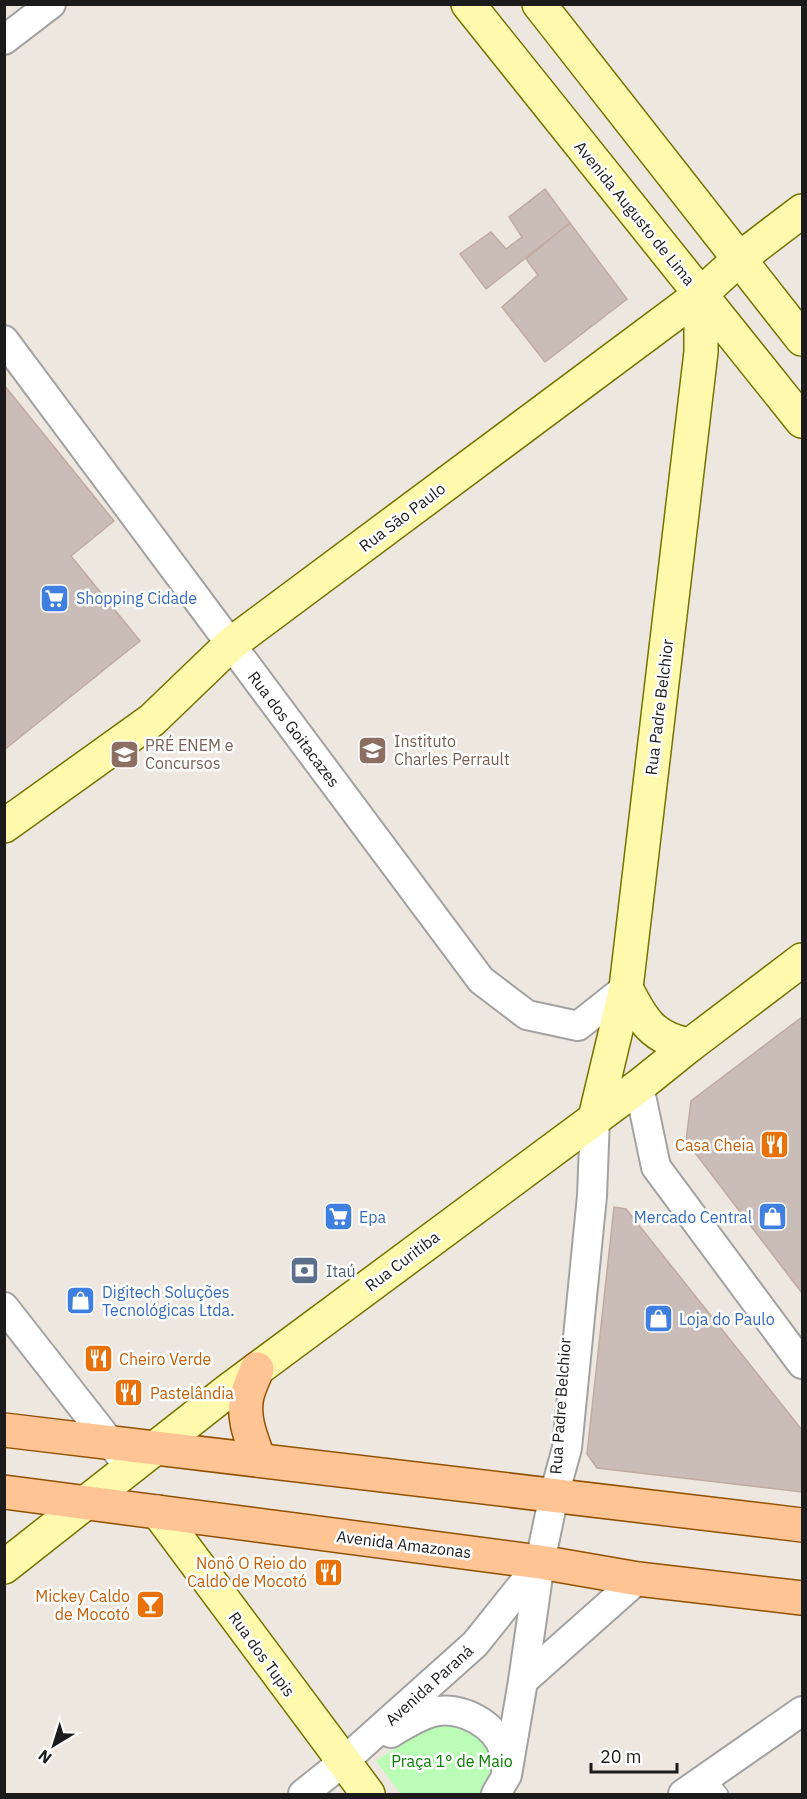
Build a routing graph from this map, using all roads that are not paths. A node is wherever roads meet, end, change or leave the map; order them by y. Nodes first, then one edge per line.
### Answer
1 (51, 4) edge
2 (468, 4) edge
3 (539, 4) edge
4 (4, 40) edge
5 (802, 211) edge
6 (739, 259) junction
7 (701, 294) junction
8 (802, 339) edge
9 (4, 340) edge
10 (802, 421) edge
11 (231, 644) junction
12 (4, 826) edge
13 (802, 960) edge
14 (626, 988) junction
15 (690, 1045) junction
16 (639, 1086) junction
17 (595, 1118) junction
18 (4, 1307) edge
19 (802, 1364) edge
20 (257, 1369) junction
21 (4, 1430) edge
22 (111, 1443) junction
23 (156, 1448) junction
24 (259, 1460) junction
25 (130, 1469) junction
26 (4, 1492) edge
27 (554, 1495) junction
28 (88, 1503) junction
29 (158, 1512) junction
30 (802, 1525) edge
31 (540, 1562) junction
32 (4, 1567) edge
33 (638, 1579) junction
34 (802, 1598) edge
35 (523, 1681) junction
36 (802, 1711) edge
37 (343, 1762) junction
38 (501, 1785) edge
39 (713, 1786) edge
40 (303, 1794) edge
41 (368, 1794) edge
42 (683, 1794) edge

1 - 4 street
2 - 7 street, Avenida Augusto de Lima
3 - 6 street
5 - 6 street, Rua São Paulo
6 - 7 street, Rua São Paulo
6 - 8 street
7 - 10 street, Avenida Augusto de Lima
7 - 11 street, Rua São Paulo
7 - 14 street, Rua Padre Belchior
9 - 11 street, Rua dos Goitacazes
11 - 12 street, Rua São Paulo
11 - 14 street, Rua dos Goitacazes
13 - 15 street, Rua Curitiba
14 - 15 street
14 - 17 street, Rua Padre Belchior
15 - 16 street, Rua Curitiba
16 - 17 street, Rua Curitiba
16 - 19 street
17 - 20 street, Rua Curitiba
17 - 27 street, Rua Padre Belchior
18 - 22 street
20 - 23 street, Rua Curitiba
20 - 24 main road
21 - 22 main road
22 - 23 main road
22 - 25 street
23 - 24 main road
23 - 25 street, Rua Curitiba
24 - 27 main road
25 - 28 street, Rua Curitiba
26 - 28 main road, Avenida Amazonas
27 - 30 main road
27 - 31 street, Avenida Paraná
28 - 29 main road, Avenida Amazonas
28 - 32 street, Rua Curitiba
29 - 31 main road, Avenida Amazonas
29 - 37 street, Rua dos Tupis
31 - 33 main road, Avenida Amazonas
31 - 35 street, Avenida Paraná
31 - 37 street, Avenida Paraná
33 - 34 main road, Avenida Amazonas
33 - 35 street
35 - 38 street, Avenida Paraná
36 - 39 street
37 - 38 street
37 - 40 street, Avenida Paraná
37 - 41 street, Rua dos Tupis
39 - 42 street

